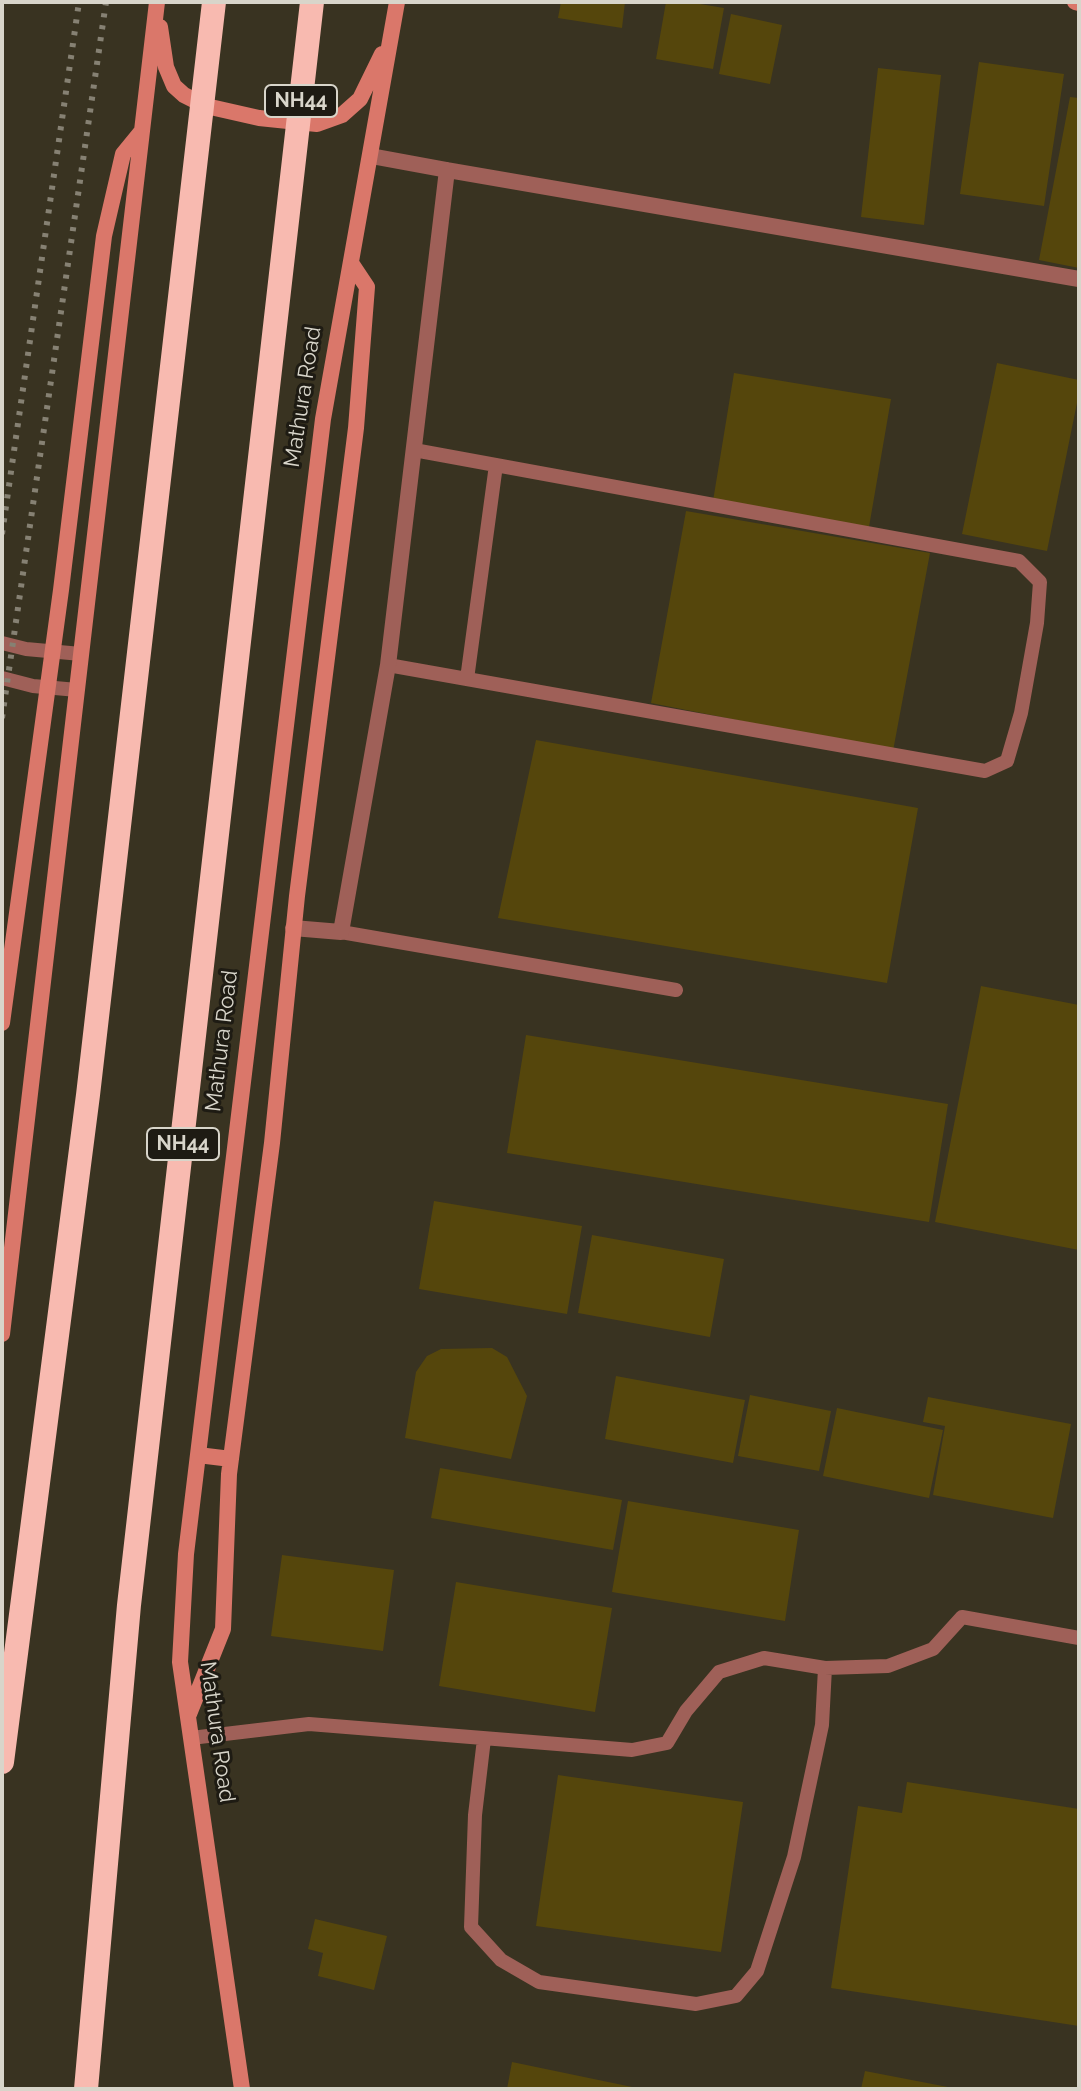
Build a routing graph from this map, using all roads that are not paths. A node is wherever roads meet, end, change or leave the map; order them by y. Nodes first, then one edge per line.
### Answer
1 (214, 2) edge
2 (312, 2) edge
3 (397, 2) edge
4 (407, 2) edge
5 (156, 4) edge
6 (393, 31) junction
7 (142, 132) junction
8 (371, 156) junction
9 (447, 170) junction
10 (351, 263) junction
11 (1079, 279) edge
12 (414, 450) junction
13 (496, 465) junction
14 (2, 643) edge
15 (53, 651) junction
16 (81, 654) junction
17 (388, 665) junction
18 (2, 678) edge
19 (467, 679) junction
20 (48, 687) junction
21 (77, 690) junction
22 (293, 928) junction
23 (341, 932) junction
24 (676, 990) dead end
25 (2, 1023) edge
26 (2, 1334) edge
27 (198, 1455) junction
28 (231, 1459) junction
29 (1079, 1638) edge
30 (825, 1668) junction
31 (188, 1718) junction
32 (191, 1738) junction
33 (484, 1739) junction
34 (2, 1762) edge
35 (86, 2089) edge
36 (242, 2089) edge

1 - 34 highway
2 - 35 highway, Mathura Road / NH44
3 - 6 main road, Mathura Road
4 - 6 main road
5 - 6 main road
5 - 7 main road
6 - 8 main road, Mathura Road
7 - 15 main road
7 - 16 main road
8 - 9 street
8 - 10 main road, Mathura Road
9 - 11 street
9 - 12 street
10 - 22 main road
10 - 27 main road, Mathura Road
12 - 13 lane
12 - 17 street
13 - 19 lane
13 - 19 lane
14 - 15 lane
15 - 16 lane
15 - 20 main road
16 - 21 main road
17 - 19 lane
17 - 23 street
18 - 20 lane
20 - 21 lane
20 - 25 main road
21 - 26 main road
22 - 23 street
22 - 28 main road
23 - 24 lane
27 - 28 main road
27 - 31 main road, Mathura Road
28 - 31 main road
29 - 30 lane
30 - 33 lane
30 - 33 lane
31 - 32 main road, Mathura Road
32 - 33 lane
32 - 36 main road, Mathura Road

